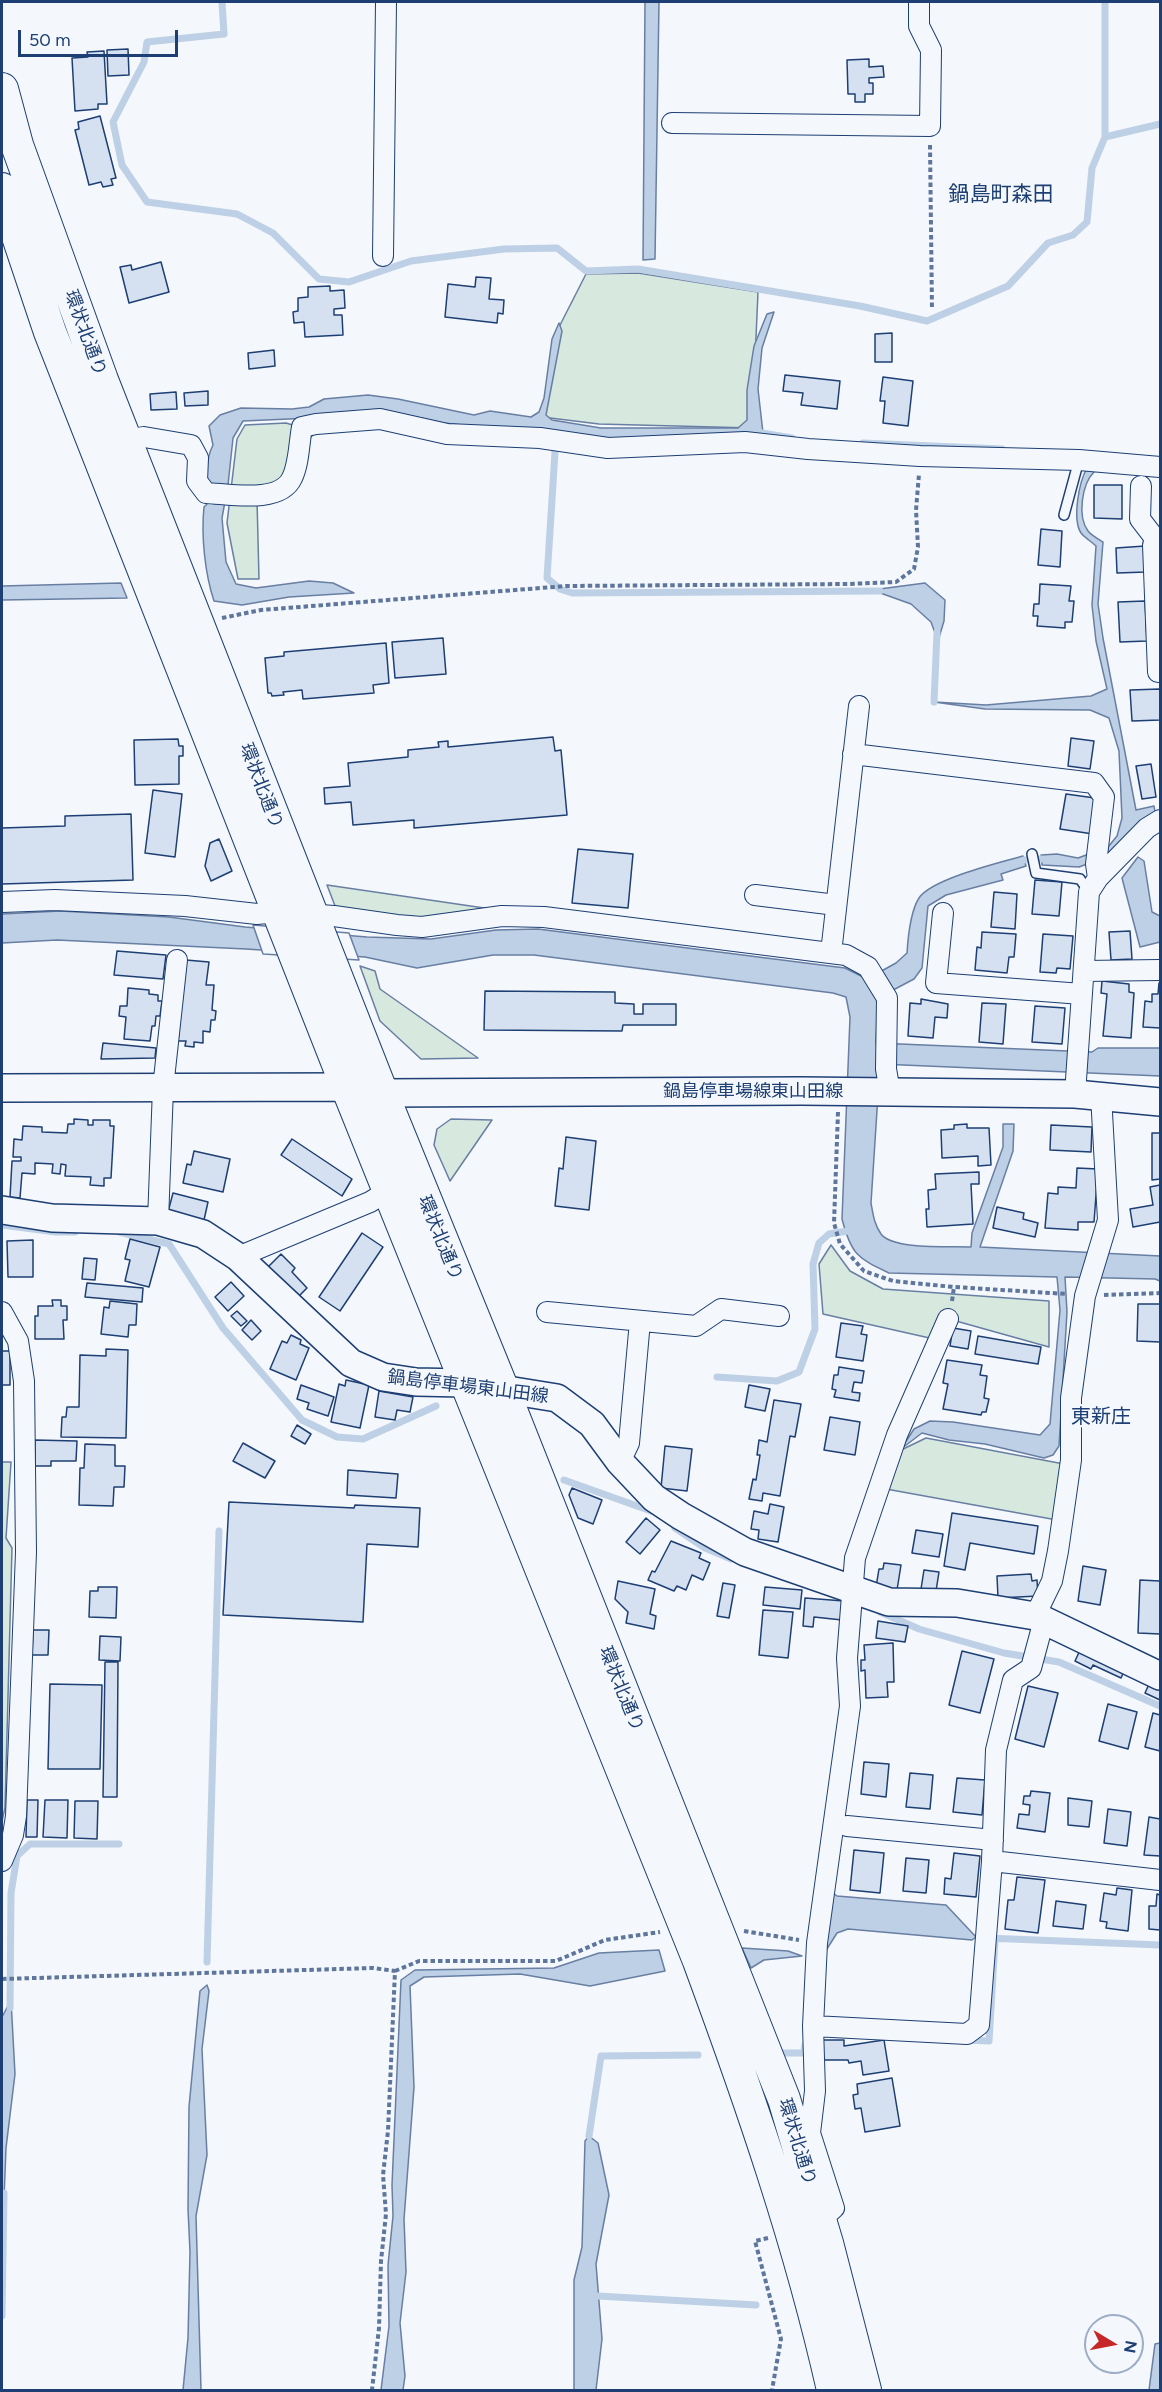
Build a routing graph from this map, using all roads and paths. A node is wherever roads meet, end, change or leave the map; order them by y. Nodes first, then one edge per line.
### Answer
1 (386, 2) edge
2 (919, 2) edge
3 (2, 89) edge
4 (672, 123) dead end
5 (930, 126) junction
6 (2, 189) edge
7 (383, 256) dead end
8 (932, 310) dead end
9 (125, 440) junction
10 (920, 456) junction
11 (1087, 461) junction
12 (1161, 467) edge
13 (1141, 486) dead end
14 (1064, 515) dead end
15 (1160, 545) edge
16 (198, 624) junction
17 (1161, 672) edge
18 (859, 706) dead end
19 (853, 754) junction
20 (1161, 820) edge
21 (1033, 859) dead end
22 (1103, 867) junction
23 (755, 895) dead end
24 (2, 902) edge
25 (837, 905) junction
26 (943, 913) dead end
27 (297, 918) junction
28 (831, 953) junction
29 (177, 960) dead end
30 (1161, 970) edge
31 (1084, 971) junction
32 (1082, 994) junction
33 (886, 1084) junction
34 (347, 1087) junction
35 (2, 1088) edge
36 (163, 1088) junction
37 (1084, 1089) junction
38 (840, 1092) junction
39 (381, 1093) junction
40 (1161, 1102) edge
41 (388, 1191) junction
42 (2, 1210) edge
43 (158, 1221) junction
44 (238, 1257) junction
45 (1083, 1291) junction
46 (1161, 1293) edge
47 (2, 1312) edge
48 (547, 1312) dead end
49 (779, 1316) dead end
50 (948, 1319) dead end
51 (640, 1321) junction
52 (464, 1383) junction
53 (503, 1390) junction
54 (620, 1462) junction
55 (851, 1597) junction
56 (1040, 1618) junction
57 (1161, 1676) edge
58 (847, 1826) dead end
59 (993, 1840) junction
60 (2, 1861) edge
61 (992, 1861) junction
62 (1161, 1880) edge
63 (683, 1922) junction
64 (717, 1929) junction
65 (817, 1952) junction
66 (395, 1971) junction
67 (2, 1979) edge
68 (813, 2035) junction
69 (821, 2220) junction
70 (795, 2241) junction
71 (372, 2391) edge
72 (772, 2391) edge
73 (833, 2391) edge
74 (865, 2391) edge

1 - 7 street
2 - 5 street
3 - 9 highway, 環状北通り
4 - 5 street
5 - 8 path
6 - 27 highway, 環状北通り
9 - 10 street
9 - 16 highway, 環状北通り
10 - 11 street
10 - 16 path
11 - 12 street
11 - 14 lane
13 - 15 street
15 - 17 street
16 - 27 highway, 環状北通り
18 - 19 street
19 - 22 street
19 - 25 street
20 - 22 street
21 - 22 lane
22 - 31 street
23 - 25 street
24 - 27 street
25 - 28 street
26 - 32 street
27 - 28 street
27 - 34 highway, 環状北通り
27 - 39 highway, 環状北通り
28 - 33 street
29 - 36 street
30 - 31 street
31 - 32 street
32 - 37 street
33 - 37 main road, 鍋島停車場線東山田線
33 - 38 main road, 鍋島停車場線東山田線
34 - 36 main road
34 - 39 main road, 鍋島停車場線東山田線
34 - 41 highway, 環状北通り
35 - 36 main road
36 - 43 street
37 - 40 main road, 鍋島停車場線東山田線
37 - 45 street
38 - 39 main road, 鍋島停車場線東山田線
38 - 45 path
39 - 53 highway, 環状北通り
41 - 44 street
41 - 52 highway, 環状北通り
42 - 43 main road, 鍋島停車場東山田線
43 - 44 main road, 鍋島停車場東山田線
44 - 52 main road, 鍋島停車場東山田線
45 - 46 path
45 - 56 street
47 - 60 street
48 - 51 street
49 - 51 street
50 - 55 street
51 - 54 street
52 - 53 main road, 鍋島停車場東山田線
52 - 63 highway, 環状北通り
53 - 54 main road, 鍋島停車場東山田線
53 - 64 highway, 環状北通り
54 - 55 main road, 鍋島停車場東山田線
55 - 56 main road, 鍋島停車場東山田線
55 - 65 street
56 - 57 main road, 鍋島停車場東山田線
56 - 59 street
58 - 59 street
59 - 61 street
61 - 62 street
61 - 68 street
63 - 66 path
63 - 70 highway, 環状北通り
64 - 65 path
64 - 69 highway, 環状北通り
65 - 68 street
66 - 67 path
66 - 71 path
68 - 69 street
69 - 74 highway, 環状北通り
70 - 72 path
70 - 73 highway, 環状北通り

